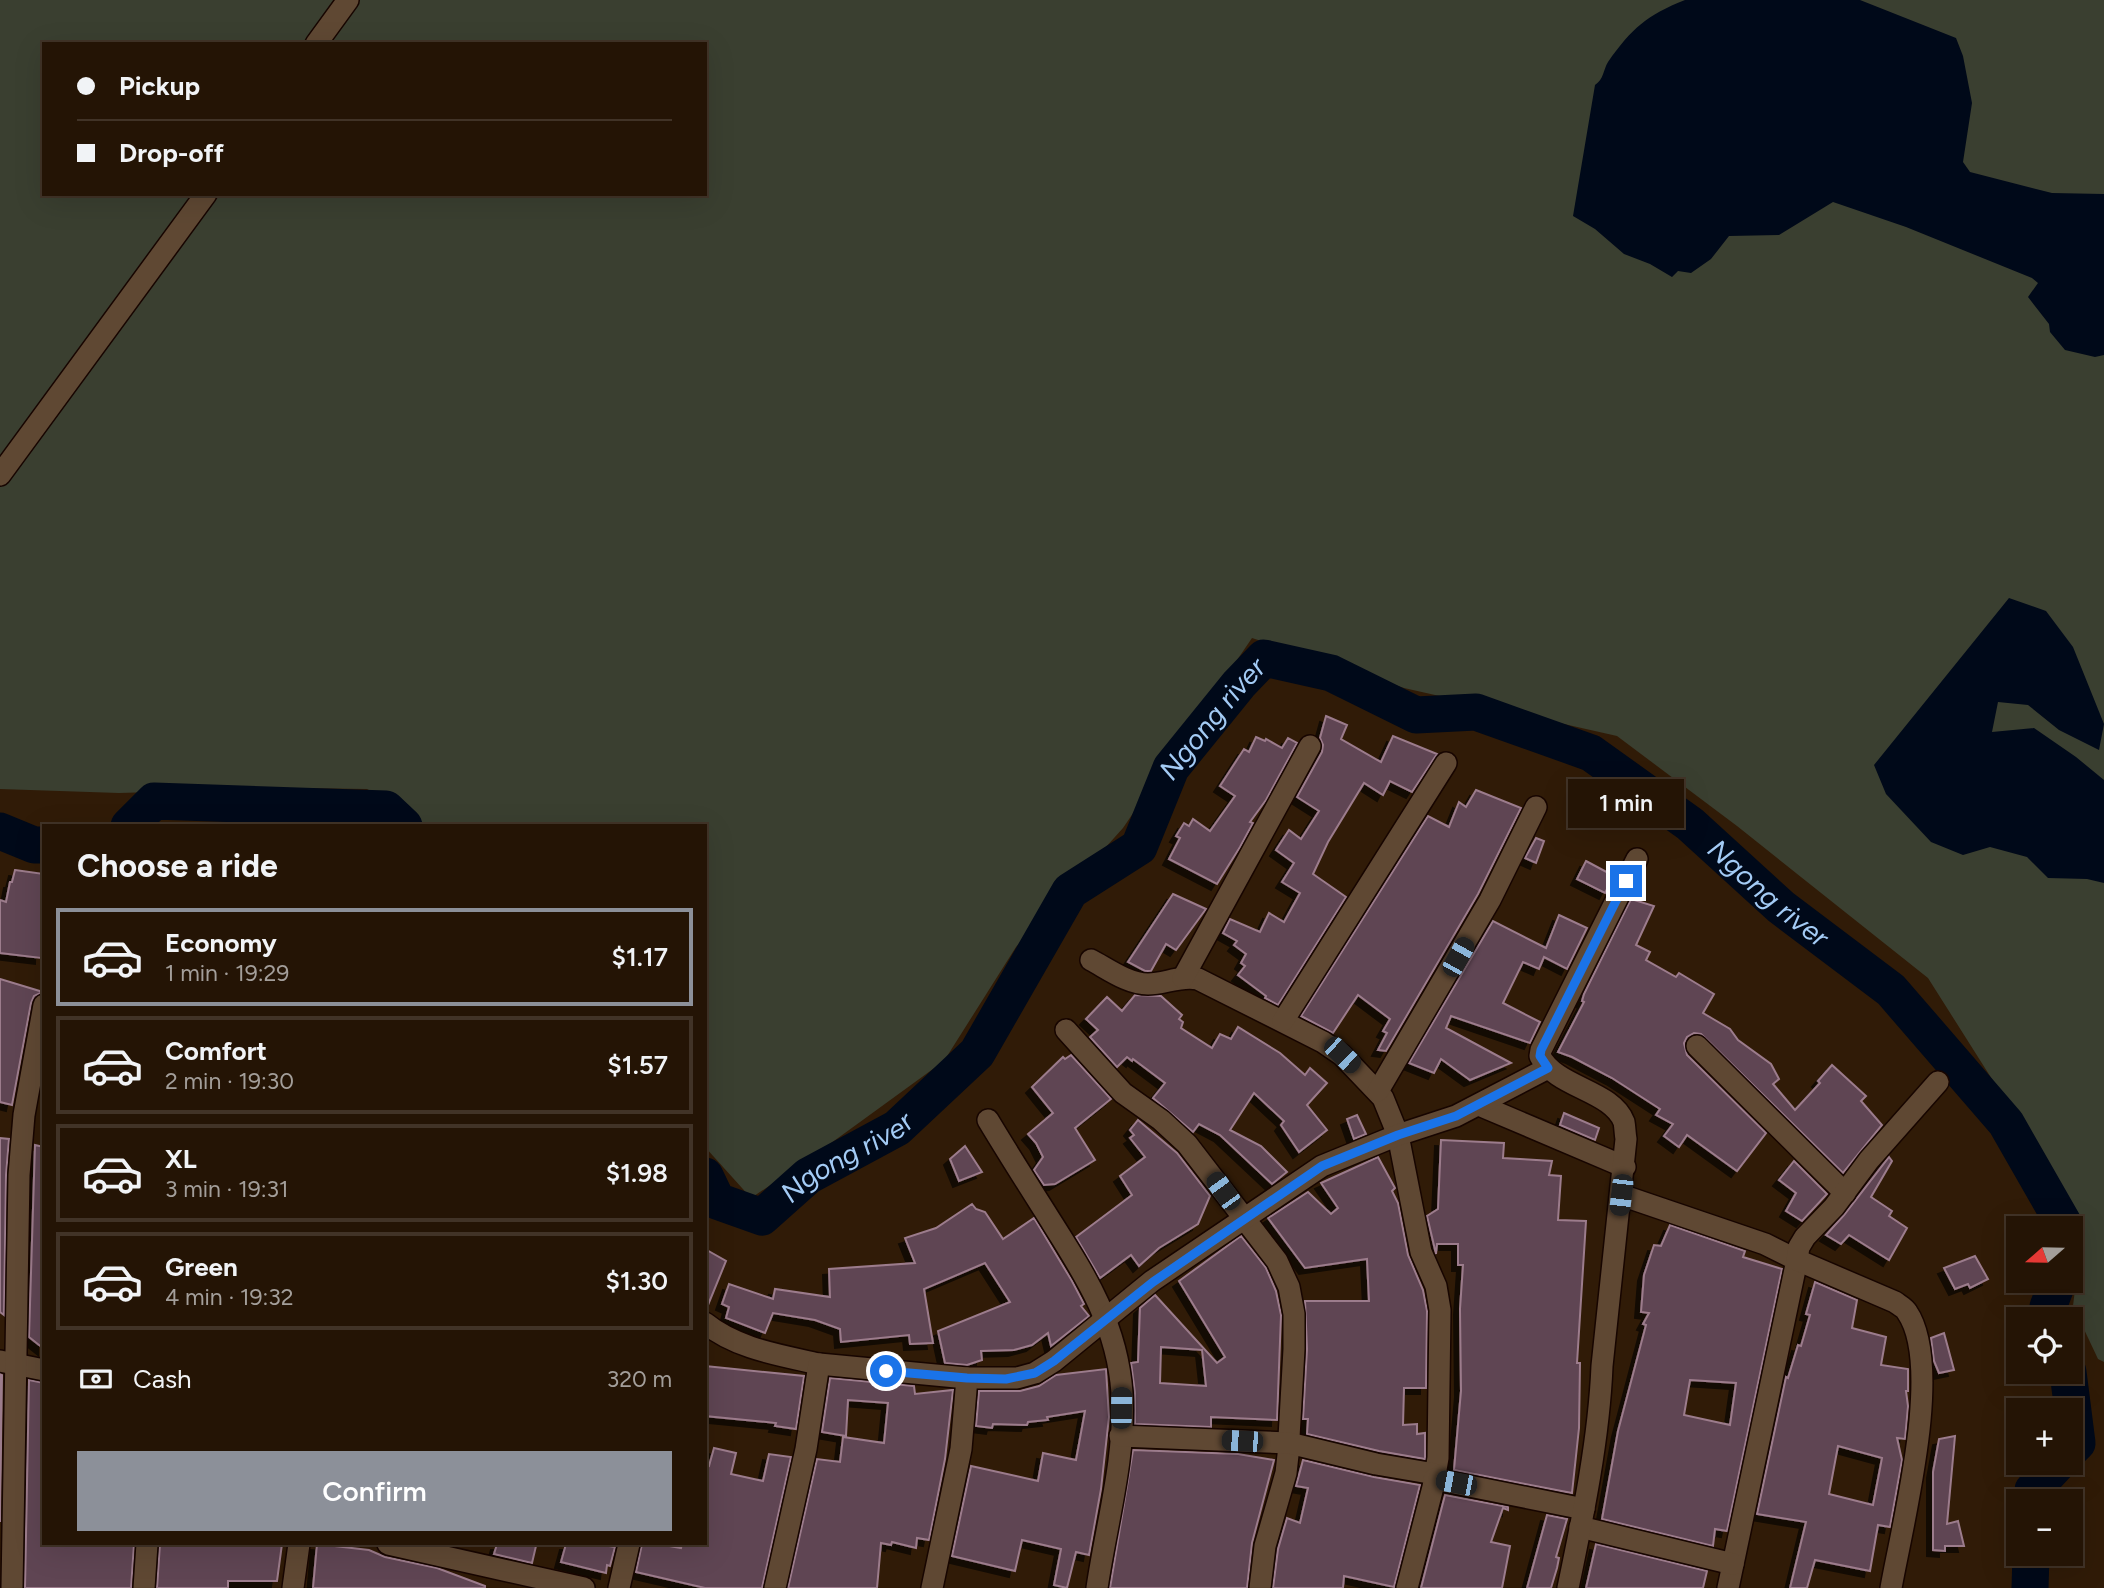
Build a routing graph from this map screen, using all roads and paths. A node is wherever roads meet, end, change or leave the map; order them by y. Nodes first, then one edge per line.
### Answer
1 (348, 0) edge
2 (317, 42) edge
3 (205, 196) edge
4 (0, 475) edge
5 (1310, 746) dead end
6 (1446, 762) dead end
7 (1536, 807) dead end
8 (1637, 859) dead end
9 (1091, 960) dead end
10 (1184, 978) junction
11 (42, 1017) edge
12 (1283, 1021) junction
13 (1066, 1030) dead end
14 (1697, 1046) dead end
15 (1548, 1068) junction
16 (1938, 1082) dead end
17 (1378, 1091) junction
18 (1479, 1105) junction
19 (988, 1120) dead end
20 (1398, 1135) junction
21 (1625, 1167) junction
22 (1845, 1193) junction
23 (1621, 1195) junction
24 (1245, 1219) junction
25 (1797, 1260) junction
26 (1105, 1318) junction
27 (707, 1325) edge
28 (8, 1362) edge
29 (819, 1364) junction
30 (42, 1370) edge
31 (967, 1378) junction
32 (1120, 1436) junction
33 (1289, 1443) junction
34 (1435, 1476) junction
35 (1582, 1518) junction
36 (147, 1545) edge
37 (299, 1545) edge
38 (399, 1545) edge
39 (629, 1545) edge
40 (464, 1551) edge
41 (1733, 1564) junction
42 (12, 1588) edge
43 (144, 1588) edge
44 (293, 1588) edge
45 (584, 1588) edge
46 (620, 1588) edge
47 (775, 1588) edge
48 (932, 1588) edge
49 (1097, 1588) edge
50 (1260, 1588) edge
51 (1407, 1588) edge
52 (1568, 1588) edge
53 (1728, 1588) edge
54 (1891, 1588) edge

1 - 2 street
3 - 4 street
5 - 10 street
6 - 12 street
7 - 17 street
8 - 15 street
9 - 10 street
10 - 12 street
11 - 28 street
12 - 17 street
13 - 24 street
14 - 22 street
15 - 18 street
15 - 21 street
16 - 22 street
17 - 20 street
18 - 20 street
18 - 21 street
19 - 26 street
20 - 24 street
20 - 34 street
21 - 23 street
22 - 25 street
23 - 25 street
23 - 35 street
24 - 26 street
24 - 33 street
25 - 41 street
25 - 54 street
26 - 31 street
26 - 32 street
27 - 29 street
28 - 30 street
28 - 42 street
29 - 31 street
29 - 47 street
31 - 48 street
32 - 33 street
32 - 49 street
33 - 34 street
33 - 50 street
34 - 35 street
34 - 51 street
35 - 41 street
35 - 52 street
36 - 43 street
37 - 44 street
38 - 40 street
39 - 46 street
40 - 45 street
41 - 53 street

